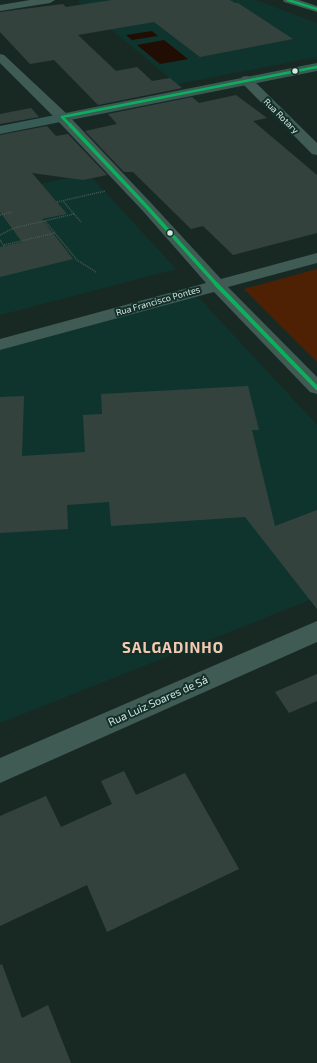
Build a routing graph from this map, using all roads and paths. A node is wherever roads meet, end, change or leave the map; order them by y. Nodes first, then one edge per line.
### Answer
1 (50, 0) edge
2 (288, 0) edge
3 (0, 8) edge
4 (317, 9) edge
5 (0, 57) edge
6 (317, 67) edge
7 (246, 80) junction
8 (62, 117) junction
9 (0, 130) edge
10 (317, 151) edge
11 (127, 186) junction
12 (63, 200) junction
13 (57, 202) dead end
14 (12, 212) dead end
15 (74, 214) junction
16 (0, 215) edge
17 (45, 221) junction
18 (81, 222) dead end
19 (55, 233) junction
20 (0, 235) edge
21 (0, 240) edge
22 (317, 247) edge
23 (317, 258) edge
24 (96, 272) dead end
25 (212, 280) junction
26 (0, 330) edge
27 (0, 345) edge
28 (317, 388) edge
29 (317, 631) edge
30 (0, 771) edge

1 - 3 street
2 - 4 main road
5 - 8 street
6 - 7 main road
7 - 8 main road
7 - 10 street, Rua Rotary
8 - 9 main road
8 - 11 street
11 - 12 path
11 - 25 street
12 - 13 path
12 - 15 path
14 - 16 path
15 - 17 path
15 - 18 path
17 - 19 path
17 - 20 path
19 - 21 path
19 - 24 path
22 - 25 street, Rua Francisco Pontes
23 - 25 street, Rua Francisco Pontes
25 - 26 street, Rua Francisco Pontes
25 - 27 street, Rua Francisco Pontes
25 - 28 street
29 - 30 street, Rua Luiz Soares de Sá

